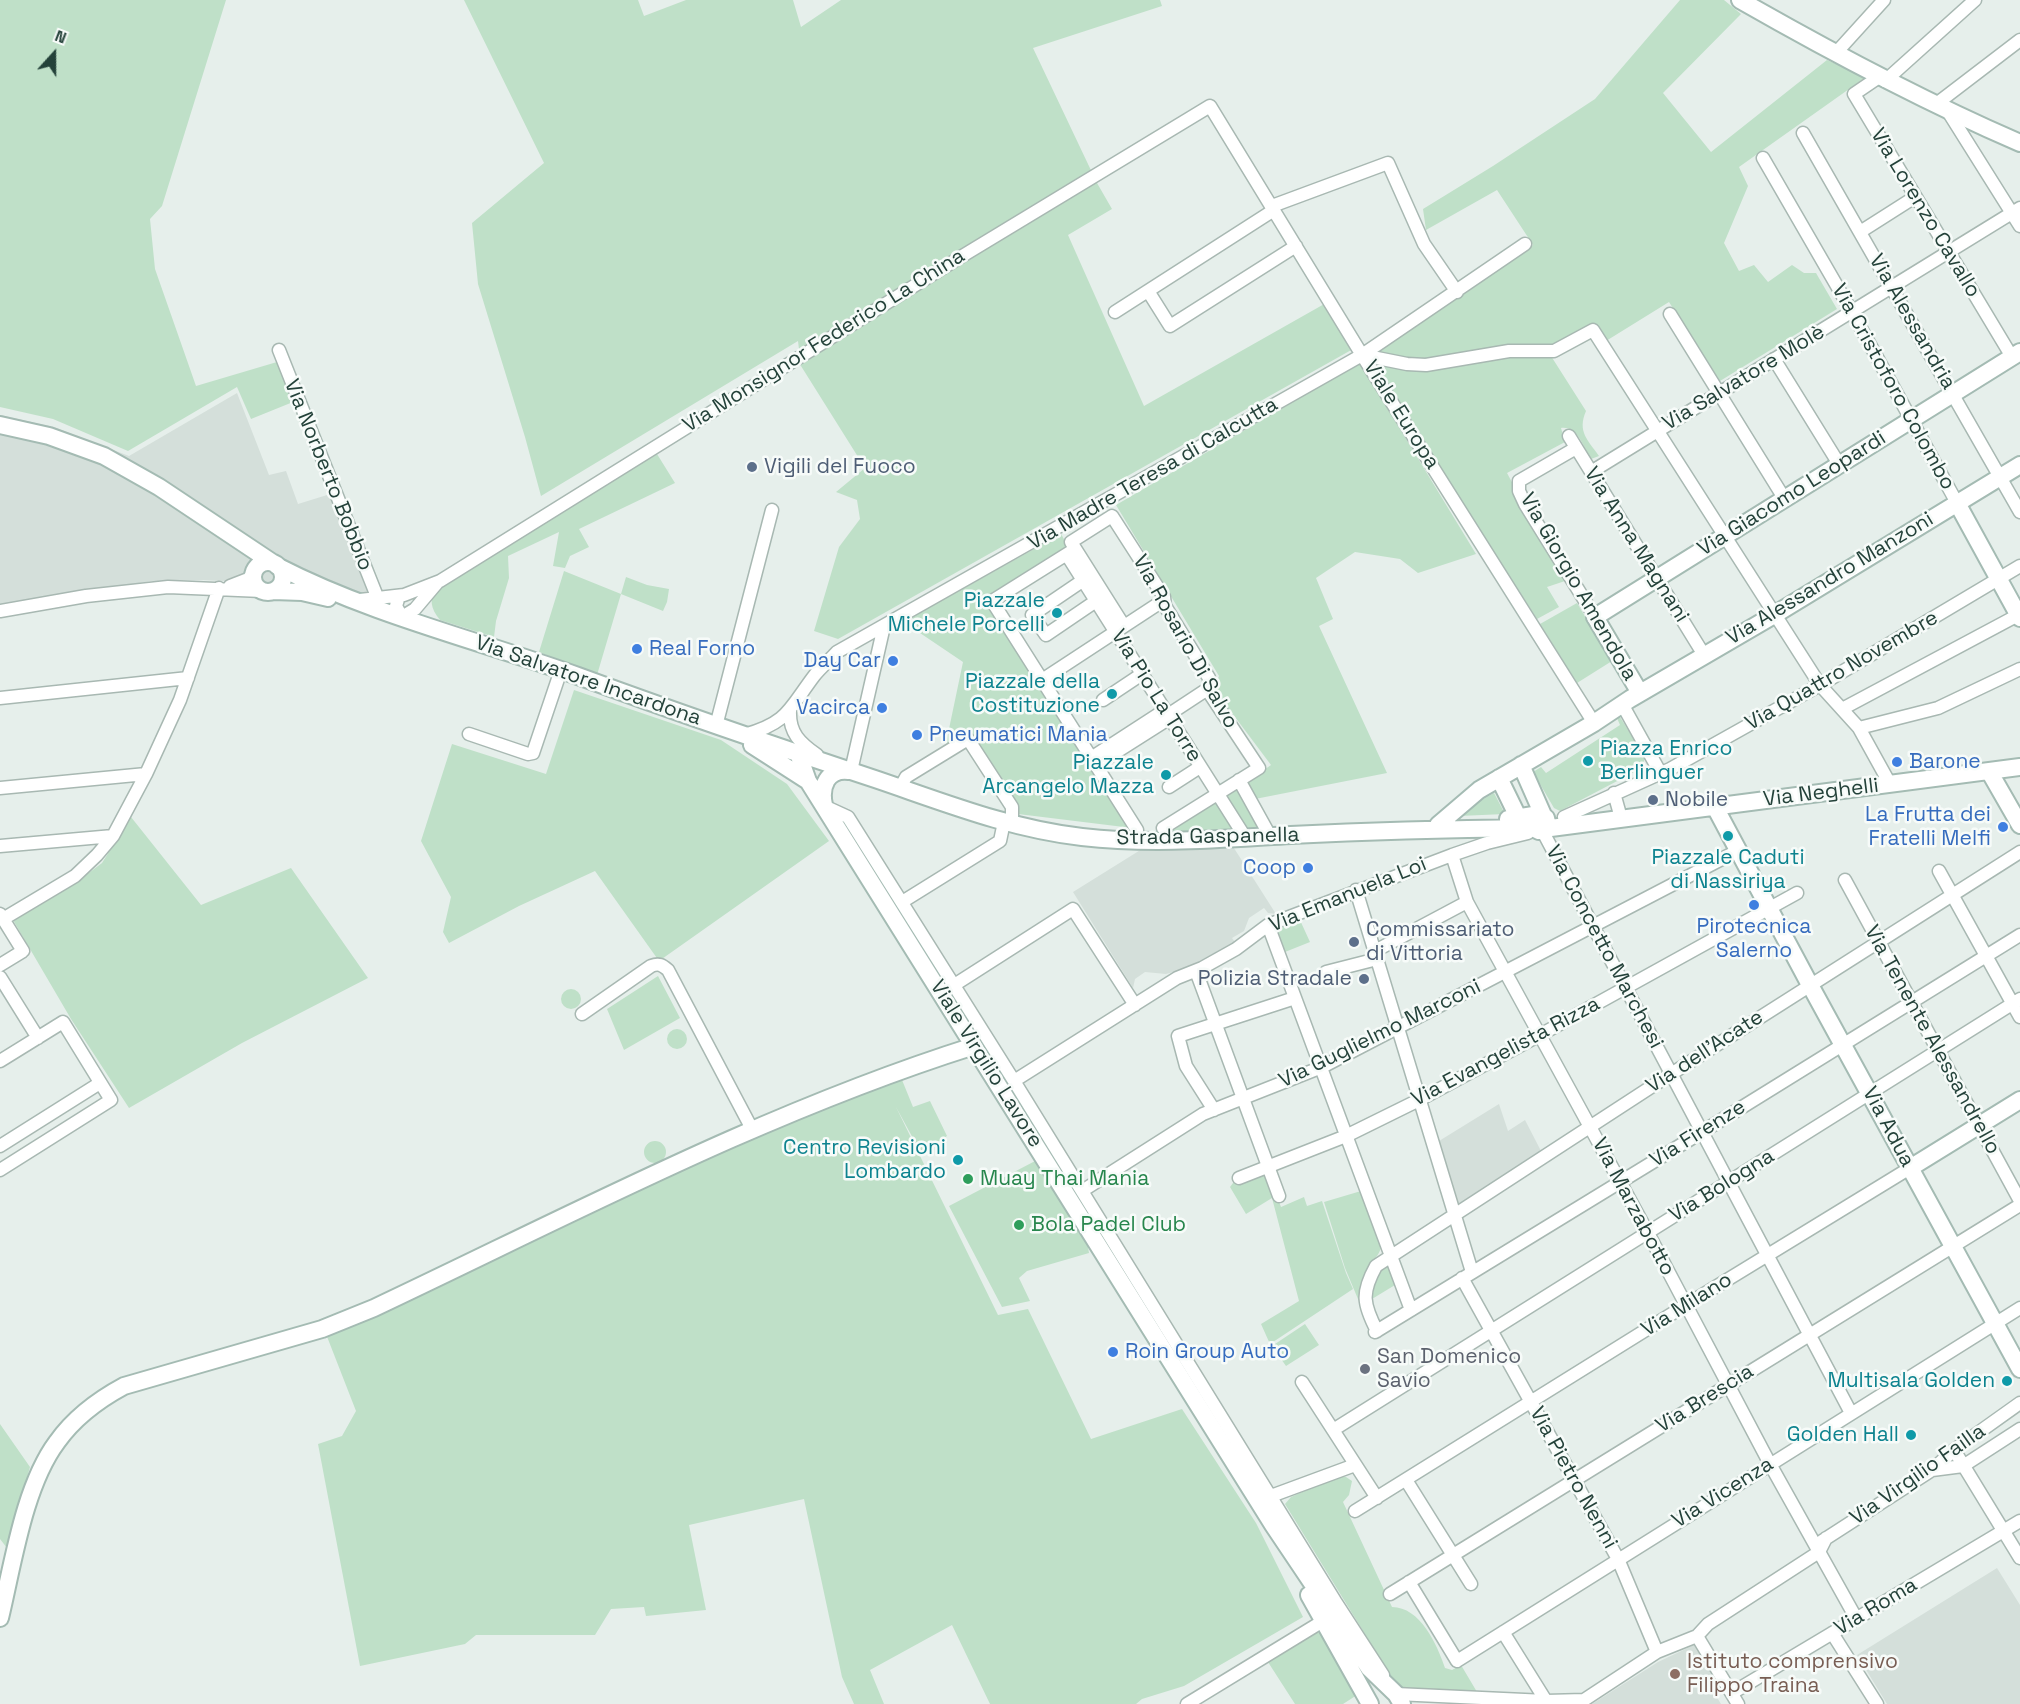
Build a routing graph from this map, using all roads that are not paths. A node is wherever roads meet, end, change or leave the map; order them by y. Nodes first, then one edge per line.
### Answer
1 (1740, 0) edge
2 (1884, 0) edge
3 (1975, 0) edge
4 (2020, 40) edge
5 (1835, 54) junction
6 (1882, 79) junction
7 (1210, 106) joint
8 (1942, 109) junction
9 (1803, 133) dead end
10 (2020, 143) edge
11 (1763, 158) dead end
12 (1915, 197) junction
13 (1273, 208) junction
14 (2016, 211) edge
15 (2020, 226) edge
16 (1860, 232) junction
17 (1525, 243) dead end
18 (1296, 246) junction
19 (1949, 252) junction
20 (1892, 288) junction
21 (1148, 291) junction
22 (1457, 292) junction
23 (1115, 312) dead end
24 (1852, 312) junction
25 (1670, 314) dead end
26 (279, 350) dead end
27 (2016, 354) edge
28 (1362, 355) junction
29 (1774, 359) junction
30 (1718, 393) junction
31 (1953, 395) junction
32 (1912, 420) junction
33 (0, 425) edge
34 (1657, 431) junction
35 (1569, 436) dead end
36 (1576, 448) junction
37 (1839, 465) junction
38 (2020, 465) edge
39 (1591, 472) junction
40 (2000, 477) junction
41 (1784, 498) junction
42 (1957, 503) junction
43 (772, 510) dead end
44 (2020, 512) edge
45 (224, 531) junction
46 (1725, 535) junction
47 (1071, 552) junction
48 (275, 564) junction
49 (2020, 566) edge
50 (254, 572) junction
51 (1088, 578) junction
52 (1657, 578) junction
53 (1998, 579) junction
54 (440, 580) junction
55 (221, 588) junction
56 (267, 591) junction
57 (399, 596) junction
58 (426, 597) junction
59 (1164, 600) junction
60 (1096, 601) junction
61 (378, 604) junction
62 (0, 611) edge
63 (1774, 615) junction
64 (2020, 616) edge
65 (402, 617) junction
66 (1595, 617) junction
67 (884, 626) junction
68 (431, 627) junction
69 (1120, 632) junction
70 (1704, 655) junction
71 (2020, 669) edge
72 (561, 670) junction
73 (1142, 674) junction
74 (188, 678) junction
75 (1044, 682) junction
76 (1820, 685) junction
77 (1209, 688) junction
78 (1640, 693) junction
79 (0, 698) edge
80 (1103, 700) dead end
81 (1622, 704) junction
82 (1842, 709) junction
83 (790, 711) junction
84 (1167, 714) junction
85 (1594, 723) junction
86 (772, 724) junction
87 (721, 728) junction
88 (1859, 728) junction
89 (790, 731) junction
90 (468, 734) dead end
91 (743, 735) junction
92 (774, 746) junction
93 (798, 753) junction
94 (1094, 761) junction
95 (832, 765) junction
96 (1521, 765) junction
97 (1200, 767) junction
98 (2020, 767) edge
99 (851, 771) junction
100 (1989, 771) junction
101 (146, 774) junction
102 (1660, 774) junction
103 (1499, 778) junction
104 (1239, 780) junction
105 (808, 781) junction
106 (1890, 784) junction
107 (1169, 787) dead end
108 (0, 788) edge
109 (900, 788) junction
110 (1614, 793) junction
111 (1217, 794) junction
112 (824, 806) junction
113 (1715, 807) junction
114 (1564, 817) junction
115 (1621, 818) junction
116 (1008, 823) junction
117 (1536, 823) junction
118 (1438, 825) junction
119 (2020, 825) edge
120 (1164, 828) dead end
121 (1470, 828) junction
122 (1415, 829) junction
123 (1137, 830) dead end
124 (113, 836) junction
125 (1270, 836) junction
126 (1245, 837) junction
127 (0, 846) edge
128 (1471, 848) junction
129 (1739, 850) junction
130 (2020, 852) edge
131 (1452, 855) junction
132 (1939, 871) dead end
133 (1845, 880) dead end
134 (1356, 890) junction
135 (1797, 893) dead end
136 (1953, 894) junction
137 (902, 902) junction
138 (1467, 902) junction
139 (1770, 908) junction
140 (2, 916) edge
141 (1268, 925) junction
142 (1594, 927) junction
143 (2020, 935) edge
144 (1879, 942) junction
145 (1376, 955) junction
146 (1987, 956) junction
147 (0, 965) edge
148 (1196, 971) junction
149 (1326, 972) dead end
150 (1506, 972) junction
151 (0, 977) edge
152 (1810, 985) junction
153 (1626, 987) junction
154 (948, 989) junction
155 (1295, 998) junction
156 (2016, 1001) edge
157 (1912, 1002) junction
158 (1135, 1005) junction
159 (582, 1014) dead end
160 (2020, 1017) edge
161 (1216, 1025) junction
162 (1398, 1028) junction
163 (1540, 1035) junction
164 (38, 1038) junction
165 (1843, 1045) junction
166 (974, 1046) junction
167 (1938, 1050) junction
168 (0, 1061) edge
169 (1322, 1067) junction
170 (1671, 1074) junction
171 (1014, 1081) junction
172 (100, 1083) junction
173 (1870, 1094) junction
174 (1243, 1099) junction
175 (1420, 1099) junction
176 (2020, 1100) edge
177 (1214, 1110) junction
178 (1979, 1125) junction
179 (1589, 1126) junction
180 (752, 1129) junction
181 (1702, 1132) junction
182 (1347, 1136) junction
183 (0, 1146) edge
184 (1268, 1167) junction
185 (1910, 1168) junction
186 (0, 1170) edge
187 (1239, 1178) dead end
188 (1621, 1182) junction
189 (1729, 1182) junction
190 (1082, 1191) junction
191 (1279, 1196) dead end
192 (2020, 1203) edge
193 (1084, 1208) junction
194 (1454, 1214) junction
195 (1648, 1233) junction
196 (1953, 1246) junction
197 (1391, 1255) junction
198 (1766, 1256) junction
199 (1467, 1275) junction
200 (1686, 1305) junction
201 (2020, 1308) edge
202 (1411, 1310) junction
203 (1995, 1323) junction
204 (1376, 1331) joint
205 (1492, 1331) junction
206 (1809, 1335) junction
207 (2020, 1369) edge
208 (1302, 1382) dead end
209 (1728, 1385) junction
210 (1530, 1402) junction
211 (2020, 1404) edge
212 (1851, 1413) junction
213 (2020, 1429) edge
214 (1333, 1430) junction
215 (1954, 1450) junction
216 (1770, 1464) junction
217 (1355, 1465) junction
218 (1963, 1466) junction
219 (1932, 1470) junction
220 (1406, 1480) junction
221 (1574, 1480) junction
222 (1271, 1496) junction
223 (1377, 1498) junction
224 (1355, 1511) dead end
225 (2020, 1521) edge
226 (1273, 1525) junction
227 (2003, 1531) junction
228 (1820, 1545) junction
229 (1454, 1555) junction
230 (2020, 1557) edge
231 (1618, 1559) junction
232 (1409, 1582) junction
233 (1471, 1584) dead end
234 (1390, 1594) dead end
235 (0, 1618) edge
236 (1856, 1618) junction
237 (1323, 1622) junction
238 (1503, 1632) junction
239 (1832, 1633) junction
240 (1696, 1636) junction
241 (1657, 1652) junction
242 (1735, 1698) edge
243 (1399, 1699) edge
244 (1546, 1701) junction
245 (1187, 1704) edge
246 (1371, 1704) edge
247 (1877, 1704) edge

1 - 5 street
2 - 5 street
3 - 6 street
4 - 8 street
5 - 6 street
6 - 8 street
6 - 12 street, Via Lorenzo Cavallo
7 - 13 street, Viale Europa
7 - 54 street, Via Monsignor Federico La China
8 - 10 street
8 - 14 street
9 - 16 street, Via Alessandria
11 - 24 street, Via Cristoforo Colombo
12 - 16 street
12 - 19 street, Via Lorenzo Cavallo
13 - 18 street, Viale Europa
13 - 21 street
13 - 22 street
14 - 15 street
14 - 19 street, Via Salvatore Molè
16 - 20 street, Via Alessandria
17 - 22 street, Via Madre Teresa di Calcutta
18 - 21 street
18 - 28 street, Viale Europa
19 - 20 street, Via Salvatore Molè
19 - 27 street, Via Lorenzo Cavallo
20 - 24 street, Via Salvatore Molè
20 - 31 street, Via Alessandria
21 - 23 street
22 - 28 street, Via Madre Teresa di Calcutta
24 - 29 street, Via Salvatore Molè
24 - 32 street, Via Cristoforo Colombo
25 - 30 street
26 - 61 street, Via Norberto Bobbio
27 - 31 street, Via Giacomo Leopardi
28 - 34 street
28 - 67 street, Via Madre Teresa di Calcutta
28 - 85 street, Viale Europa
29 - 30 street, Via Salvatore Molè
29 - 37 street
30 - 34 street, Via Salvatore Molè
30 - 41 street
31 - 32 street, Via Giacomo Leopardi
31 - 40 street, Via Alessandria
32 - 37 street, Via Giacomo Leopardi
32 - 42 street, Via Cristoforo Colombo
33 - 45 street
34 - 39 street, Via Salvatore Molè
34 - 46 street
35 - 36 street, Via Anna Magnani
36 - 39 street, Via Anna Magnani
36 - 66 street, Via Giorgio Amendola
37 - 41 street, Via Giacomo Leopardi
38 - 40 street, Via Alessandro Manzoni
39 - 52 street, Via Anna Magnani
40 - 42 street, Via Alessandro Manzoni
40 - 44 street, Via Alessandria
41 - 46 street, Via Giacomo Leopardi
42 - 53 street, Via Cristoforo Colombo
42 - 63 street, Via Alessandro Manzoni
43 - 87 street
45 - 48 street
45 - 50 street
46 - 52 street, Via Giacomo Leopardi
46 - 63 street
47 - 51 street
47 - 59 street, Via Rosario Di Salvo
47 - 75 street
48 - 50 street
48 - 56 street
48 - 61 street
49 - 53 street, Via Quattro Novembre
50 - 55 street
50 - 56 street
51 - 60 street, Via Pio La Torre
51 - 60 street
51 - 69 street
52 - 66 street, Via Giacomo Leopardi
52 - 70 street, Via Anna Magnani
53 - 64 street, Via Cristoforo Colombo
53 - 76 street, Via Quattro Novembre
54 - 57 street
54 - 58 street
55 - 56 street
55 - 62 street
55 - 74 street
56 - 61 street
57 - 61 street
57 - 65 street
58 - 65 street
58 - 68 street
59 - 69 street
59 - 77 street, Via Rosario Di Salvo
60 - 69 street, Via Pio La Torre
61 - 65 street, Via Salvatore Incardona
63 - 70 street, Via Alessandro Manzoni
63 - 76 street
64 - 82 street
65 - 68 street, Via Salvatore Incardona
66 - 78 street, Via Giorgio Amendola
67 - 83 street, Via Madre Teresa di Calcutta
67 - 99 street
68 - 72 street, Via Salvatore Incardona
69 - 73 street, Via Pio La Torre
69 - 75 street
70 - 78 street, Via Alessandro Manzoni
71 - 88 street
72 - 87 street, Via Salvatore Incardona
72 - 90 street
73 - 80 street
73 - 84 street, Via Pio La Torre
74 - 79 street
74 - 101 street
75 - 94 street
76 - 82 street
76 - 102 street, Via Quattro Novembre
77 - 84 street
77 - 104 street, Via Rosario Di Salvo
78 - 81 street, Via Alessandro Manzoni
81 - 85 street, Via Alessandro Manzoni
81 - 102 street
82 - 88 street
83 - 86 street, Via Madre Teresa di Calcutta
83 - 89 street
84 - 94 street
84 - 97 street, Via Pio La Torre
85 - 96 street, Via Alessandro Manzoni
86 - 91 street, Via Madre Teresa di Calcutta
86 - 92 street
87 - 91 street, Via Salvatore Incardona
87 - 105 street
88 - 106 street
89 - 92 street
89 - 93 street
89 - 95 street
91 - 92 street, Via Salvatore Incardona
92 - 93 street, Via Salvatore Incardona
93 - 95 street, Strada Gaspanella
93 - 105 street, Viale Virgilio Lavore
94 - 123 street
95 - 99 street, Strada Gaspanella
96 - 103 street, Via Alessandro Manzoni
96 - 117 street
97 - 107 street
97 - 111 street, Via Pio La Torre
98 - 100 street, Via Neghelli
99 - 109 street, Strada Gaspanella
99 - 112 street
100 - 106 street, Via Neghelli
100 - 119 street
101 - 108 street
101 - 124 street
102 - 110 street, Via Quattro Novembre
103 - 117 street
103 - 118 street, Via Alessandro Manzoni
104 - 111 street
104 - 125 street
105 - 112 street, Viale Virgilio Lavore
106 - 113 street, Via Neghelli
109 - 116 street, Strada Gaspanella
109 - 116 street
110 - 114 street, Via Quattro Novembre
110 - 115 street
111 - 120 street
111 - 126 street, Via Pio La Torre
112 - 137 street
112 - 154 street, Viale Virgilio Lavore
113 - 115 street, Via Neghelli
113 - 129 street, Via Adua
114 - 115 street
114 - 117 street
115 - 117 street
116 - 126 street, Strada Gaspanella
116 - 137 street
117 - 118 street, Strada Gaspanella
117 - 121 street, Strada Gaspanella
117 - 128 street, Via Emanuela Loi
117 - 142 street, Via Concetto Marchesi
118 - 122 street, Strada Gaspanella
121 - 122 street, Strada Gaspanella
121 - 128 street
122 - 125 street, Strada Gaspanella
124 - 127 street
124 - 140 street
125 - 126 street, Strada Gaspanella
128 - 131 street, Via Emanuela Loi
129 - 139 street, Via Adua
129 - 142 street, Via Guglielmo Marconi
130 - 136 street, Via dell'Acate
131 - 134 street, Via Emanuela Loi
131 - 138 street, Via Marzabotto
132 - 136 street
133 - 144 street, Via Tenente Alessandrello
134 - 141 street, Via Emanuela Loi
134 - 145 street, Via Pietro Nenni
135 - 139 street, Via Evangelista Rizza
136 - 144 street, Via dell'Acate
136 - 146 street
137 - 154 street
138 - 145 street
138 - 150 street, Via Marzabotto
139 - 152 street, Via Adua
139 - 153 street, Via Evangelista Rizza
140 - 147 street
141 - 148 street, Via Emanuela Loi
141 - 155 street
142 - 150 street, Via Guglielmo Marconi
142 - 153 street, Via Concetto Marchesi
143 - 146 street, Via Firenze
144 - 152 street, Via dell'Acate
144 - 157 street, Via Tenente Alessandrello
145 - 149 street
145 - 162 street, Via Pietro Nenni
146 - 156 street
146 - 157 street, Via Firenze
148 - 158 street, Via Emanuela Loi
148 - 161 street
150 - 162 street, Via Guglielmo Marconi
150 - 163 street, Via Marzabotto
151 - 164 street
152 - 165 street, Via Adua
152 - 170 street, Via dell'Acate
153 - 163 street, Via Evangelista Rizza
153 - 170 street, Via Concetto Marchesi
154 - 158 street
154 - 166 street, Viale Virgilio Lavore
154 - 171 street
155 - 161 street
155 - 169 street
156 - 160 street
156 - 167 street, Via Bologna
157 - 165 street, Via Firenze
157 - 167 street, Via Tenente Alessandrello
158 - 171 street, Via Emanuela Loi
159 - 180 street
161 - 174 street
161 - 177 street
162 - 169 street, Via Guglielmo Marconi
162 - 175 street, Via Pietro Nenni
163 - 175 street, Via Evangelista Rizza
163 - 179 street, Via Marzabotto
164 - 168 street
164 - 172 street
165 - 173 street, Via Adua
165 - 181 street, Via Firenze
166 - 180 street
166 - 193 street, Viale Virgilio Lavore
167 - 173 street, Via Bologna
167 - 178 street, Via Tenente Alessandrello
169 - 174 street, Via Guglielmo Marconi
169 - 182 street
170 - 179 street, Via dell'Acate
170 - 181 street, Via Concetto Marchesi
171 - 190 street
172 - 183 street
172 - 186 street
173 - 185 street, Via Adua
173 - 189 street, Via Bologna
174 - 177 street, Via Guglielmo Marconi
174 - 184 street
175 - 182 street, Via Evangelista Rizza
175 - 194 street, Via Pietro Nenni
176 - 178 street, Via Milano
177 - 190 street, Via Guglielmo Marconi
178 - 185 street, Via Milano
178 - 192 street, Via Tenente Alessandrello
179 - 188 street, Via Marzabotto
179 - 194 street, Via dell'Acate
180 - 235 street
181 - 188 street, Via Firenze
181 - 189 street, Via Concetto Marchesi
182 - 184 street, Via Evangelista Rizza
182 - 197 street
184 - 187 street, Via Evangelista Rizza
184 - 191 street
185 - 196 street, Via Adua
185 - 198 street, Via Milano
188 - 195 street, Via Marzabotto
188 - 199 street, Via Firenze
189 - 195 street, Via Bologna
189 - 198 street, Via Concetto Marchesi
190 - 193 street
192 - 196 street, Via Brescia
193 - 222 street
193 - 226 street, Viale Virgilio Lavore
194 - 197 street, Via dell'Acate
194 - 199 street, Via Pietro Nenni
195 - 200 street, Via Marzabotto
195 - 205 street, Via Bologna
196 - 203 street, Via Adua
196 - 206 street, Via Brescia
197 - 202 street
197 - 204 street, Via dell'Acate
198 - 200 street, Via Milano
198 - 206 street, Via Concetto Marchesi
199 - 202 street, Via Firenze
199 - 205 street, Via Pietro Nenni
200 - 209 street, Via Marzabotto
200 - 210 street, Via Milano
201 - 203 street, Via Vicenza
202 - 204 street, Via Firenze
203 - 207 street, Via Adua
203 - 212 street, Via Vicenza
205 - 210 street, Via Pietro Nenni
205 - 214 street, Via Bologna
206 - 209 street, Via Brescia
206 - 212 street, Via Concetto Marchesi
208 - 214 street
209 - 216 street, Via Marzabotto
209 - 221 street, Via Brescia
210 - 220 street, Via Milano
210 - 221 street, Via Pietro Nenni
211 - 215 street, Via Virgilio Failla
212 - 216 street, Via Vicenza
213 - 218 street
214 - 217 street
215 - 218 street
215 - 219 street, Via Virgilio Failla
216 - 228 street, Via Marzabotto
216 - 231 street, Via Vicenza
217 - 222 street
217 - 223 street
218 - 219 street
218 - 227 street
219 - 228 street, Via Virgilio Failla
220 - 223 street, Via Milano
220 - 229 street
221 - 229 street, Via Brescia
221 - 231 street, Via Pietro Nenni
222 - 243 street
223 - 224 street, Via Milano
225 - 227 street, Via Roma
226 - 237 street, Viale Virgilio Lavore
226 - 243 street, Viale Virgilio Lavore
227 - 230 street
227 - 236 street, Via Roma
228 - 236 street, Via Marzabotto
228 - 240 street, Via Virgilio Failla
229 - 232 street, Via Brescia
229 - 233 street
231 - 238 street, Via Vicenza
231 - 241 street, Via Pietro Nenni
232 - 234 street, Via Brescia
232 - 238 street, Via Vicenza
236 - 239 street, Via Roma
237 - 245 street
237 - 246 street, Viale Virgilio Lavore
238 - 244 street
239 - 242 street, Via Roma
239 - 247 street
240 - 241 street, Via Virgilio Failla
240 - 242 street
241 - 244 street, Via Virgilio Failla
243 - 244 street, Via Virgilio Failla

